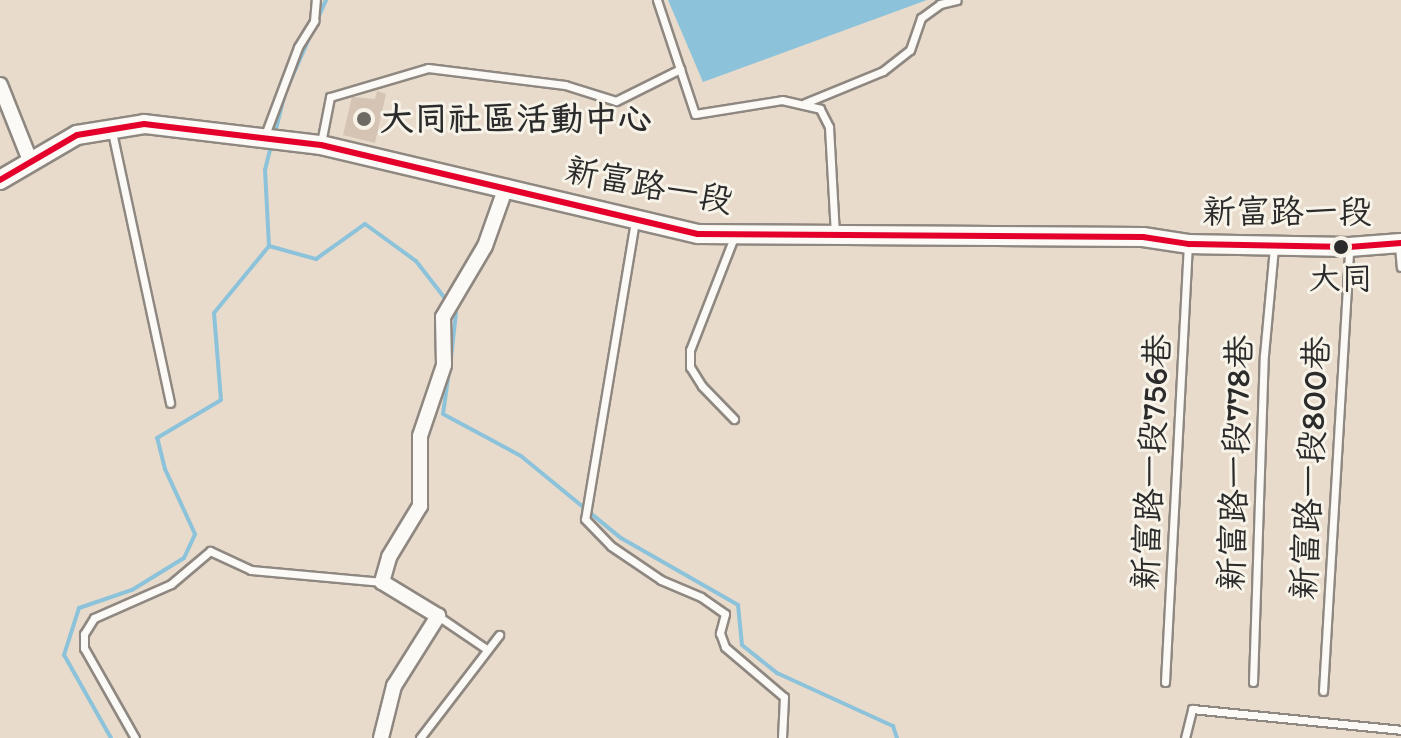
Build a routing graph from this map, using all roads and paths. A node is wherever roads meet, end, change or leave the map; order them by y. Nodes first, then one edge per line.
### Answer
1 (316, 0) edge
2 (657, 0) edge
3 (957, 0) edge
4 (680, 69) junction
5 (0, 85) edge
6 (805, 103) junction
7 (111, 126) junction
8 (264, 137) junction
9 (321, 145) junction
10 (29, 158) junction
11 (0, 180) edge
12 (506, 187) junction
13 (635, 221) junction
14 (735, 235) junction
15 (835, 237) junction
16 (1400, 243) edge
17 (1189, 244) junction
18 (1274, 246) junction
19 (1349, 247) junction
20 (1401, 267) edge
21 (170, 403) dead end
22 (734, 419) dead end
23 (382, 582) junction
24 (438, 616) junction
25 (499, 635) dead end
26 (485, 648) junction
27 (1165, 682) dead end
28 (1253, 682) dead end
29 (1323, 691) dead end
30 (1401, 730) edge
31 (135, 738) edge
32 (381, 738) edge
33 (420, 738) edge
34 (782, 738) edge
35 (1185, 738) edge

1 - 8 lane
2 - 4 lane
3 - 6 lane
4 - 6 lane
4 - 9 lane
5 - 10 street
6 - 15 lane
7 - 8 street, 新富路一段
7 - 10 street, 新富路一段
7 - 21 lane
8 - 9 street, 新富路一段
9 - 12 street, 新富路一段
10 - 11 street, 新富路一段
12 - 13 street, 新富路一段
12 - 23 street
13 - 14 street, 新富路一段
13 - 34 lane
14 - 15 street, 新富路一段
14 - 22 lane
15 - 17 street, 新富路一段
16 - 19 street, 新富路一段
16 - 20 lane
17 - 18 street, 新富路一段
17 - 27 lane, 新富路一段756巷
18 - 19 street, 新富路一段
18 - 28 lane, 新富路一段778巷
19 - 29 lane, 新富路一段800巷
23 - 24 street
23 - 31 lane
24 - 26 lane
24 - 32 street
25 - 26 lane
26 - 33 lane
30 - 35 lane

